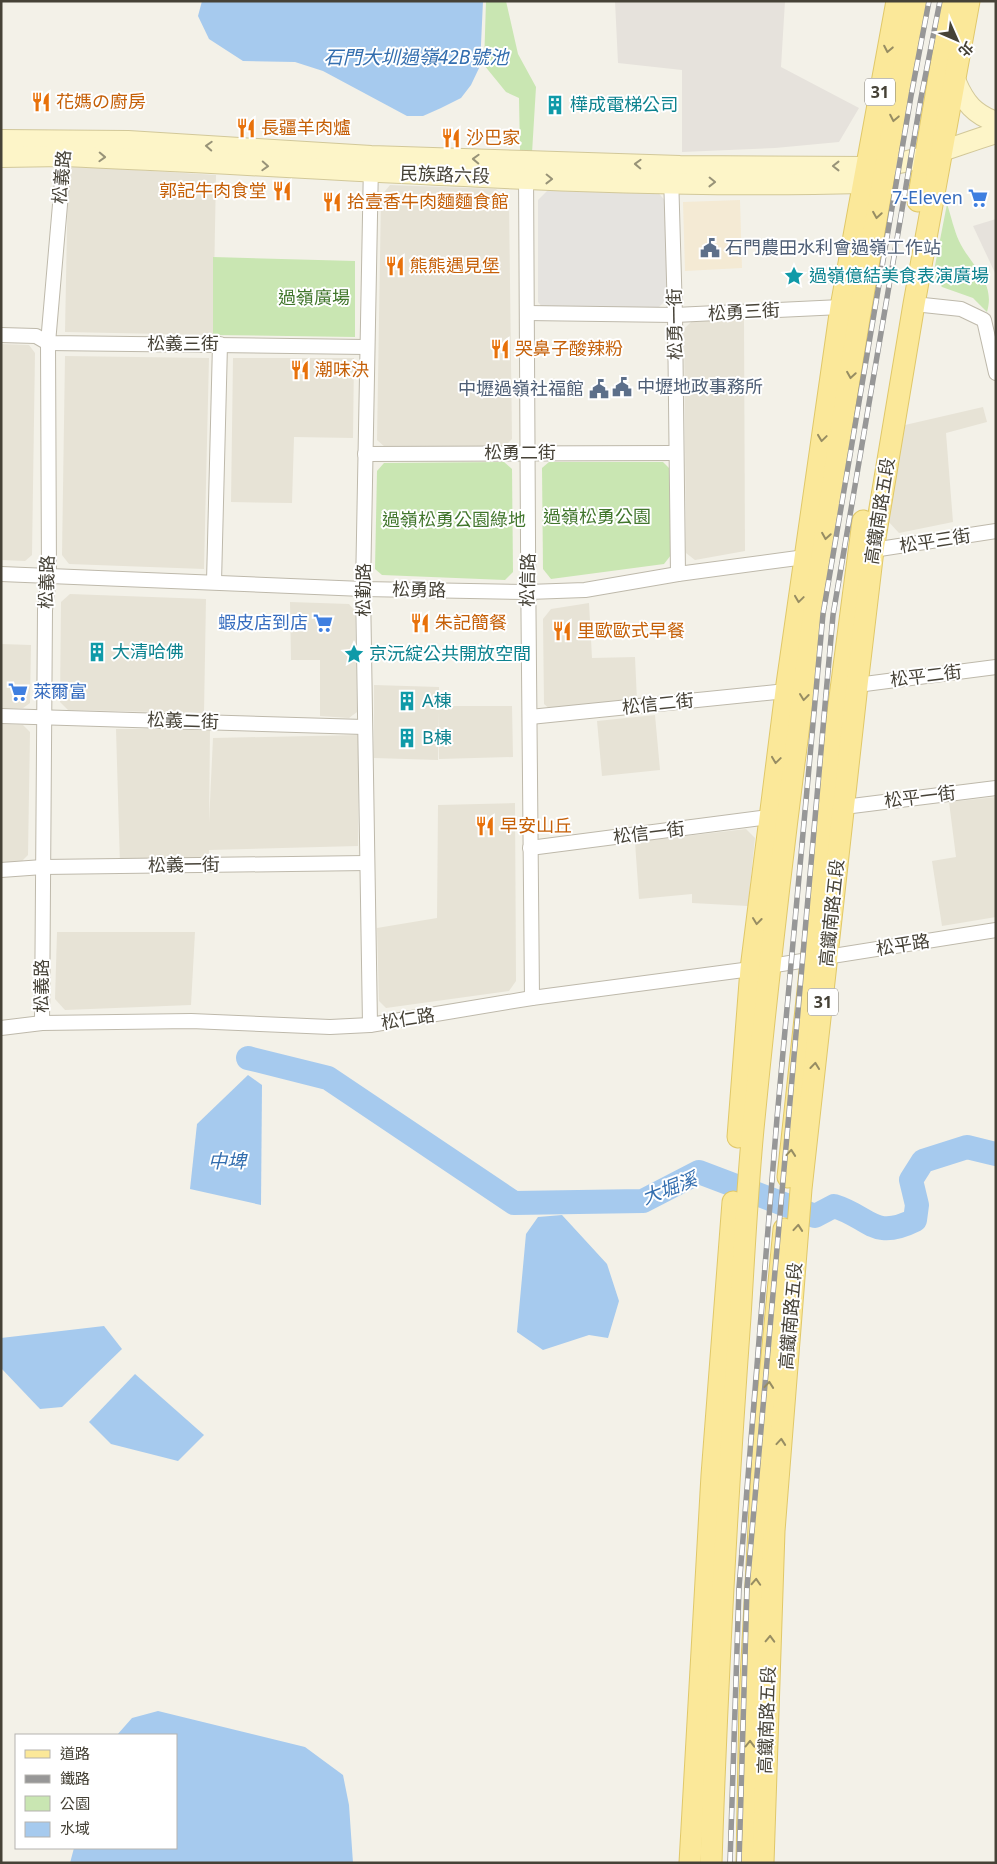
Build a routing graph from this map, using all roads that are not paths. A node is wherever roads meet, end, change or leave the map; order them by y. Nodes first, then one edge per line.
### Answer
1 (897, 1) edge
2 (917, 1) edge
3 (952, 1) edge
4 (969, 1) edge
5 (956, 82) junction
6 (996, 122) edge
7 (996, 133) edge
8 (1, 140) edge
9 (65, 148) junction
10 (934, 153) junction
11 (1, 156) edge
12 (371, 164) junction
13 (526, 170) junction
14 (871, 172) junction
15 (671, 173) junction
16 (914, 304) junction
17 (841, 307) junction
18 (527, 313) junction
19 (675, 315) junction
20 (1, 335) edge
21 (48, 343) junction
22 (220, 344) junction
23 (366, 347) junction
24 (996, 374) edge
25 (528, 452) junction
26 (675, 453) junction
27 (365, 454) junction
28 (996, 531) edge
29 (873, 550) junction
30 (805, 556) junction
31 (1, 574) edge
32 (678, 574) junction
33 (49, 576) junction
34 (214, 582) junction
35 (363, 589) junction
36 (528, 592) junction
37 (996, 667) edge
38 (857, 685) junction
39 (786, 691) junction
40 (1, 716) edge
41 (44, 717) junction
42 (530, 717) junction
43 (364, 726) junction
44 (996, 788) edge
45 (844, 807) junction
46 (769, 817) junction
47 (530, 848) junction
48 (368, 864) junction
49 (43, 867) junction
50 (1, 870) edge
51 (996, 930) edge
52 (819, 959) junction
53 (760, 968) junction
54 (532, 998) junction
55 (42, 1023) junction
56 (370, 1025) junction
57 (1, 1028) edge
58 (763, 1451) junction
59 (712, 1475) junction
60 (774, 1531) junction
61 (724, 1547) junction
62 (766, 1757) junction
63 (748, 1831) junction
64 (690, 1863) edge
65 (710, 1863) edge
66 (747, 1863) edge
67 (763, 1863) edge

1 -> 14 main road, 31
2 -> 14 main road, 31
3 - 10 main road, 31
4 - 5 main road, 31
5 - 6 main road
5 - 10 main road, 31
7 - 10 main road, 民族路六段
8 - 9 main road, 民族路六段
9 - 11 main road, 民族路六段
9 - 12 main road, 民族路六段
9 - 21 street, 松義路
10 - 14 main road, 民族路六段
10 - 16 main road, 高鐵南路五段 / 31
10 - 52 main road, 高鐵南路五段 / 31
12 - 13 main road, 民族路六段
12 - 23 street, 松勤路
13 - 15 main road, 民族路六段
13 - 18 street, 松信路
14 - 15 main road, 民族路六段
14 - 17 main road, 31
14 -> 53 main road, 31
15 - 19 street, 松勇一街
16 - 24 street
16 - 29 main road, 高鐵南路五段 / 31
17 - 19 street, 松勇三街
17 -> 30 main road, 31
18 - 19 street, 松勇三街
18 - 25 street, 松信路
19 - 26 street, 松勇一街
20 - 21 street, 松義三街
21 - 22 street, 松義三街
21 - 33 street, 松義路
22 - 23 street, 松義三街
22 - 34 street
23 - 27 street, 松勤路
25 - 26 street, 松勇二街
25 - 27 street, 松勇二街
25 - 36 street, 松信路
26 - 32 street, 松勇一街
27 - 35 street, 松勤路
28 - 29 street, 松平三街
29 - 38 main road, 高鐵南路五段 / 31
30 - 32 street, 松勇路
30 -> 39 main road, 31
31 - 33 street, 松勇路
32 - 36 street, 松勇路
33 - 34 street, 松勇路
33 - 41 street, 松義路
34 - 35 street, 松勇路
35 - 36 street, 松勇路
35 - 43 street, 松勤路
36 - 42 street, 松信路
37 - 38 street, 松平二街
38 - 45 main road, 高鐵南路五段 / 31
39 - 42 street, 松信二街
39 -> 46 main road, 31
40 - 41 street, 松義二街
41 - 43 street, 松義二街
41 - 49 street, 松義路
42 - 47 street, 松信路
43 - 48 street, 松勤路
44 - 45 street, 松平一街
45 - 52 main road, 高鐵南路五段 / 31
46 - 47 street, 松信一街
46 -> 53 main road, 31
47 - 54 street, 松信路
48 - 49 street, 松義一街
48 - 56 street, 松勤路
49 - 50 street, 松義一街
49 - 55 street, 松義路
51 - 52 street, 松平路
52 - 53 street, 松仁路
58 -> 52 main road, 高鐵南路五段 / 31
60 -> 52 main road, 高鐵南路五段 / 31
53 - 54 street, 松仁路
53 - 59 main road, 31
53 - 61 main road, 31
54 - 56 street, 松仁路
55 - 56 street, 松仁路
55 - 57 street, 松仁路
58 - 60 main road
63 -> 58 main road, 高鐵南路五段 / 31
59 - 61 main road
59 - 64 main road, 31
62 -> 60 main road, 高鐵南路五段 / 31
61 - 65 main road, 31
62 - 63 main road
62 - 67 main road, 高鐵南路五段 / 31
63 - 66 main road, 高鐵南路五段 / 31

